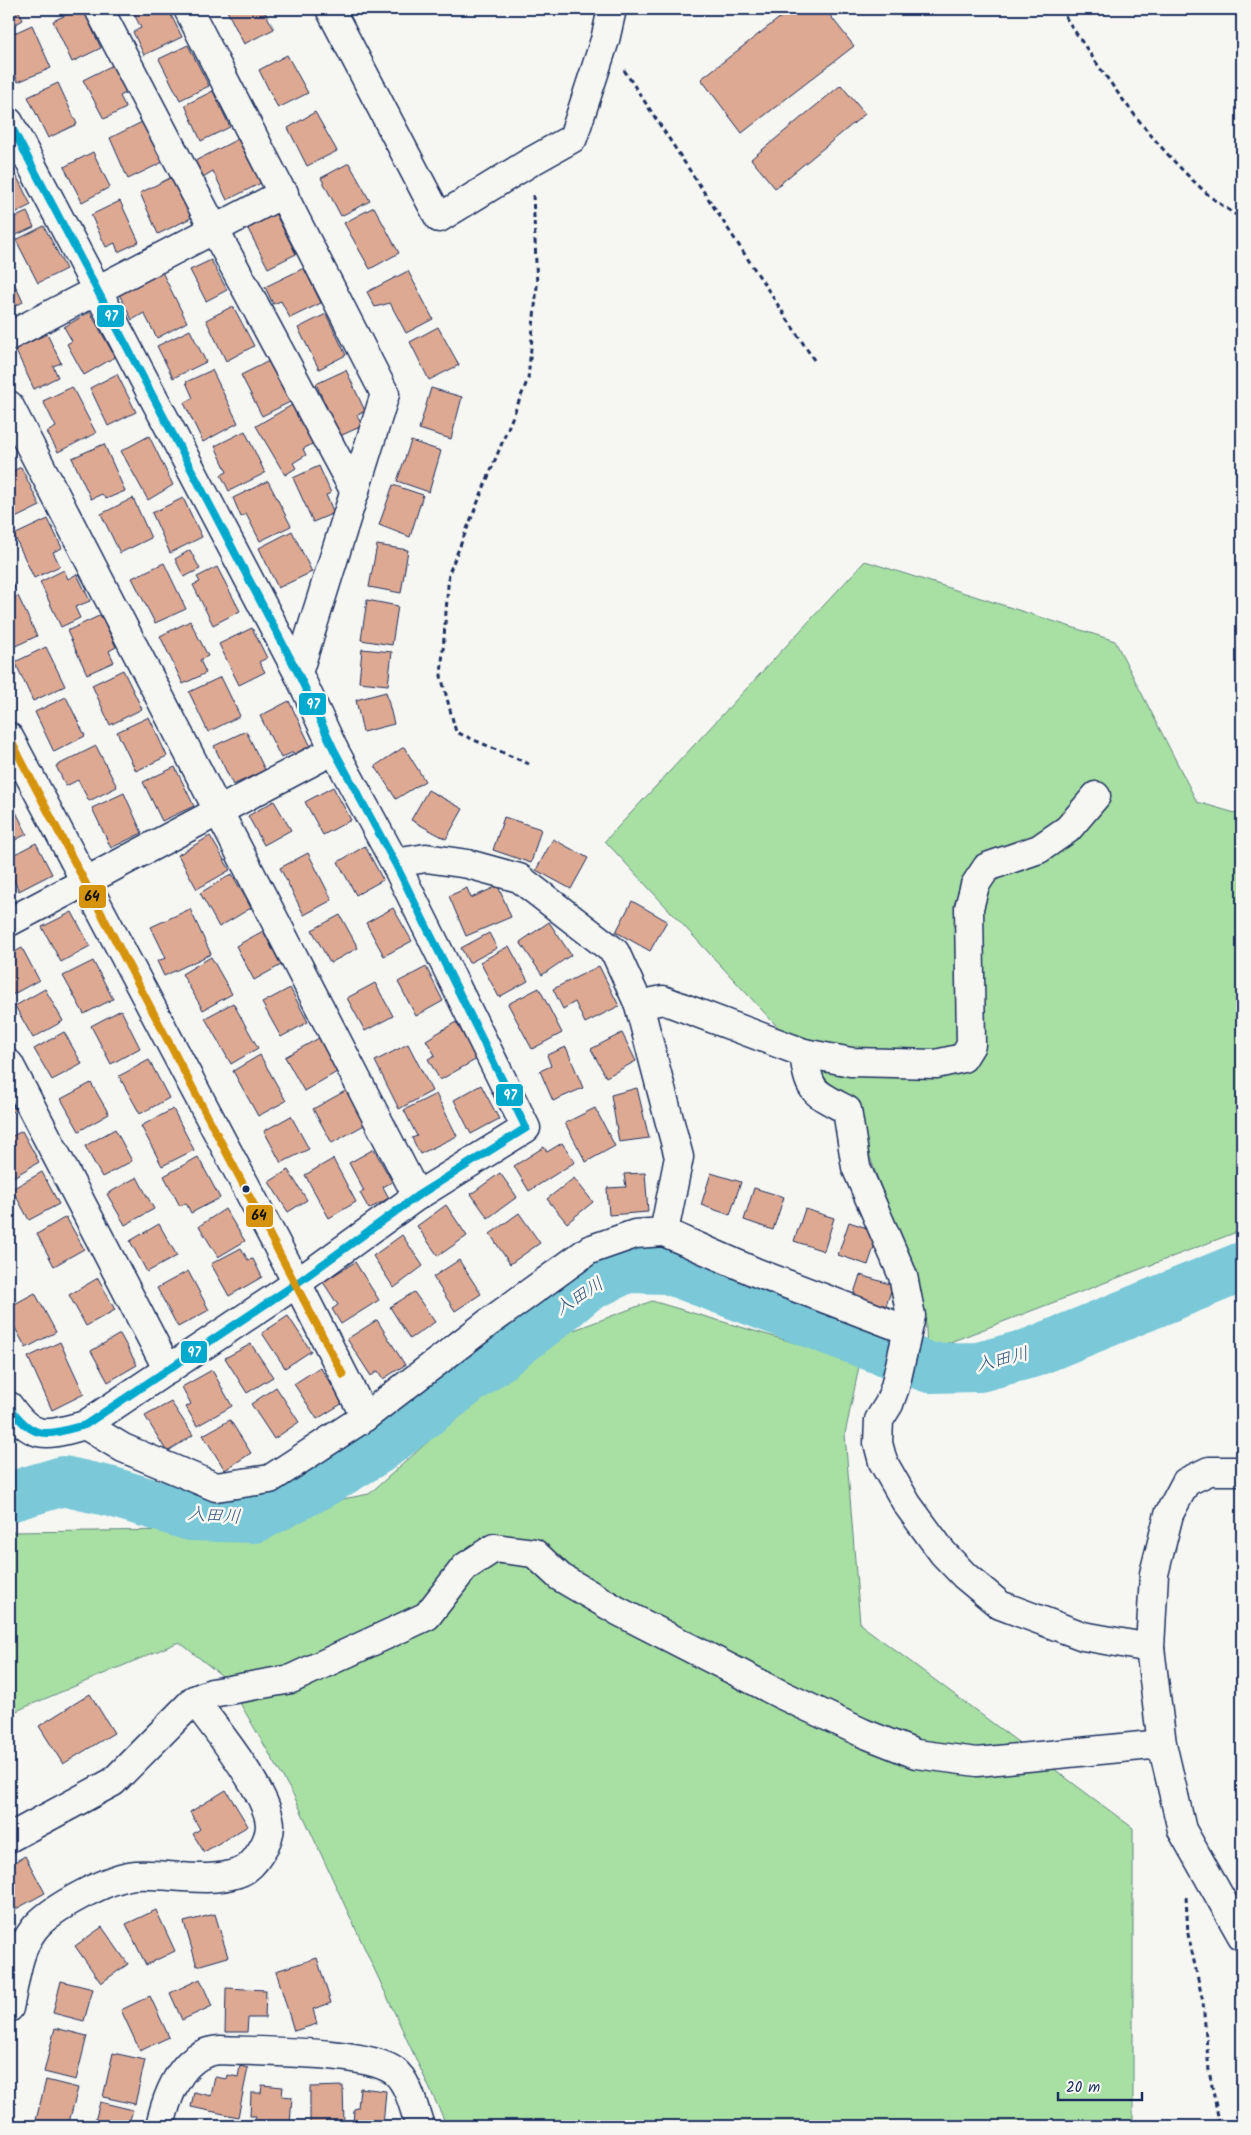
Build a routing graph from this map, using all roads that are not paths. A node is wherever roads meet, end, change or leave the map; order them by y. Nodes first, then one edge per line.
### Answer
1 (99, 9) edge
2 (188, 9) edge
3 (330, 9) edge
4 (612, 9) edge
5 (9, 122) edge
6 (284, 193) junction
7 (214, 229) junction
8 (98, 289) junction
9 (9, 336) edge
10 (9, 405) edge
11 (355, 492) junction
12 (298, 673) junction
13 (9, 737) edge
14 (334, 750) junction
15 (1096, 796) dead end
16 (219, 811) junction
17 (395, 863) junction
18 (85, 881) junction
19 (9, 922) edge
20 (639, 1005) junction
21 (804, 1053) junction
22 (9, 1064) edge
23 (418, 1196) junction
24 (664, 1232) junction
25 (297, 1283) junction
26 (906, 1332) junction
27 (168, 1370) junction
28 (9, 1406) edge
29 (365, 1418) junction
30 (85, 1425) junction
31 (1242, 1471) edge
32 (1150, 1648) junction
33 (194, 1700) junction
34 (1162, 1744) junction
35 (9, 1838) edge
36 (1242, 1936) edge
37 (9, 2008) edge
38 (160, 2126) edge
39 (420, 2126) edge

1 - 7 street
2 - 6 street
3 - 4 street
5 - 8 street
6 - 7 street
6 - 11 street
7 - 8 street
7 - 11 street
8 - 9 street
8 - 12 street
10 - 16 street
11 - 12 street
12 - 14 street
13 - 18 street
14 - 16 street
14 - 17 street
15 - 21 street
16 - 18 street
16 - 23 street
17 - 20 street
17 - 23 street
18 - 19 street
18 - 25 street
20 - 21 street
20 - 24 street
21 - 26 street
22 - 27 street
23 - 25 street
24 - 26 street
24 - 29 street
25 - 27 street
25 - 29 street
26 - 32 street
27 - 30 street
28 - 30 street
29 - 30 street
31 - 32 street
32 - 34 street
33 - 34 street
33 - 35 street
33 - 37 street
34 - 36 street
38 - 39 street

